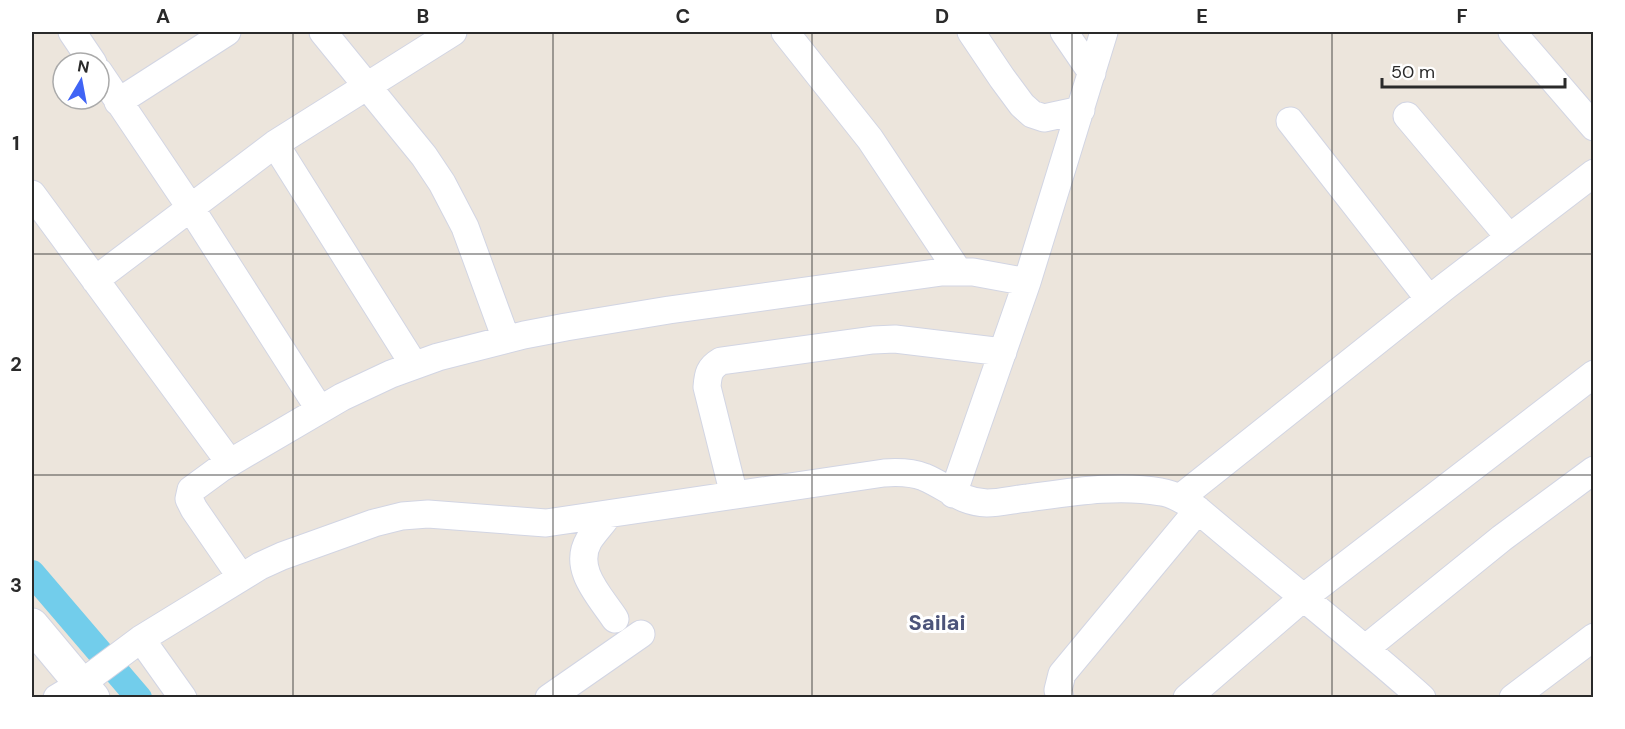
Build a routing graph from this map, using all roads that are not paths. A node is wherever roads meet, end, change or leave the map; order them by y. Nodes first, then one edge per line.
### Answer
1 (72, 32) edge
2 (227, 32) edge
3 (323, 32) edge
4 (453, 32) edge
5 (785, 32) edge
6 (971, 32) edge
7 (1064, 32) edge
8 (1104, 32) edge
9 (1512, 32) edge
10 (85, 51) edge
11 (1092, 73) junction
12 (367, 87) junction
13 (111, 91) edge
14 (118, 102) junction
15 (1081, 110) junction
16 (1407, 116) dead end
17 (1290, 121) dead end
18 (1593, 127) edge
19 (275, 144) junction
20 (1593, 173) edge
21 (32, 194) edge
22 (190, 207) junction
23 (1509, 237) junction
24 (958, 271) junction
25 (95, 280) junction
26 (1027, 282) junction
27 (1429, 299) junction
28 (506, 339) junction
29 (1003, 352) junction
30 (414, 365) junction
31 (1593, 374) edge
32 (320, 410) junction
33 (230, 463) junction
34 (1593, 470) edge
35 (953, 494) junction
36 (734, 495) junction
37 (1189, 504) junction
38 (609, 514) junction
39 (241, 577) junction
40 (1303, 598) junction
41 (615, 619) dead end
42 (32, 625) edge
43 (640, 634) dead end
44 (1593, 637) edge
45 (141, 639) junction
46 (1366, 648) junction
47 (90, 681) edge
48 (183, 698) edge
49 (549, 698) edge
50 (1060, 698) edge
51 (1187, 698) edge
52 (1422, 698) edge
53 (1513, 698) edge

1 - 10 street
2 - 14 street
3 - 12 street
4 - 12 street
5 - 24 street
6 - 15 street
7 - 11 street
8 - 11 street
9 - 18 street
11 - 15 street
12 - 19 street
12 - 28 street
13 - 14 street
14 - 22 street
15 - 26 street
16 - 23 street
17 - 27 street
19 - 22 street
19 - 30 street
20 - 23 street
21 - 25 street
22 - 25 street
22 - 32 street
23 - 27 street
24 - 26 street
24 - 28 street
25 - 33 street
26 - 29 street
27 - 37 street
28 - 30 street
29 - 35 street
29 - 36 street
30 - 32 street
31 - 40 street
32 - 33 street
33 - 39 street
34 - 46 street
35 - 36 street
35 - 37 street
36 - 38 street
37 - 40 street
37 - 50 street
38 - 39 street
38 - 41 street
39 - 45 street
40 - 46 street
40 - 51 street
42 - 47 main road
43 - 49 street
44 - 53 street
45 - 47 street
45 - 48 street
46 - 52 street

